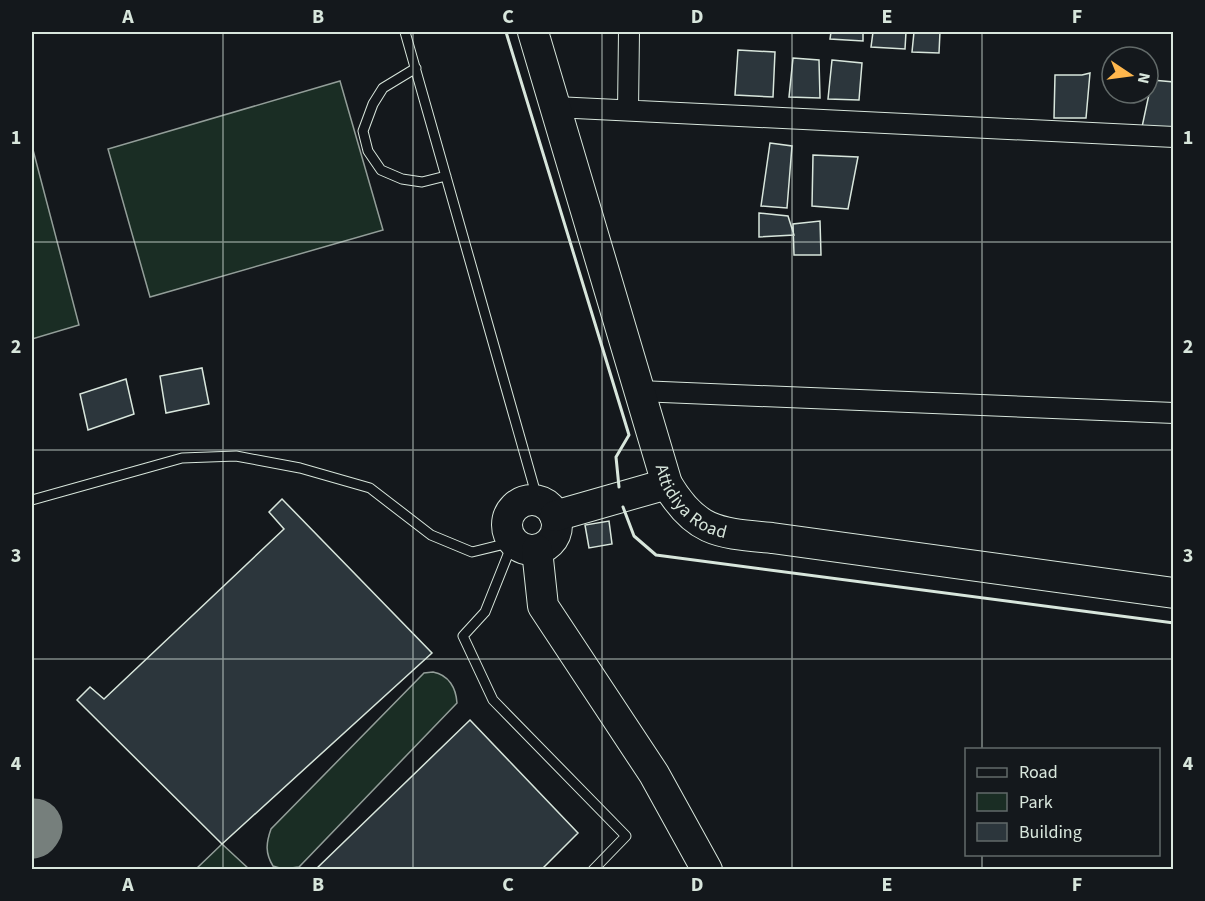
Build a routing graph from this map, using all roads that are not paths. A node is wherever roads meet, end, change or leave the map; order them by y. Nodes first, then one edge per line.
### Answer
1 (405, 32) edge
2 (533, 32) edge
3 (629, 32) edge
4 (416, 68) junction
5 (555, 107) junction
6 (628, 111) junction
7 (1173, 137) edge
8 (446, 176) junction
9 (639, 391) junction
10 (1173, 413) edge
11 (667, 484) junction
12 (32, 500) edge
13 (547, 509) junction
14 (525, 546) junction
15 (1173, 593) edge
16 (593, 870) edge
17 (707, 870) edge

1 - 4 lane
2 - 5 main road, Attidiya Road
3 - 6 street
4 - 8 lane
4 - 8 lane
5 - 6 street
5 - 9 main road, Attidiya Road
6 - 7 street
8 - 13 lane
9 - 10 street
9 - 11 main road, Attidiya Road
11 - 13 main road
11 - 15 main road, Attidiya Road
12 - 14 lane
13 - 14 main road
13 - 14 main road
14 - 16 lane
14 - 17 main road

